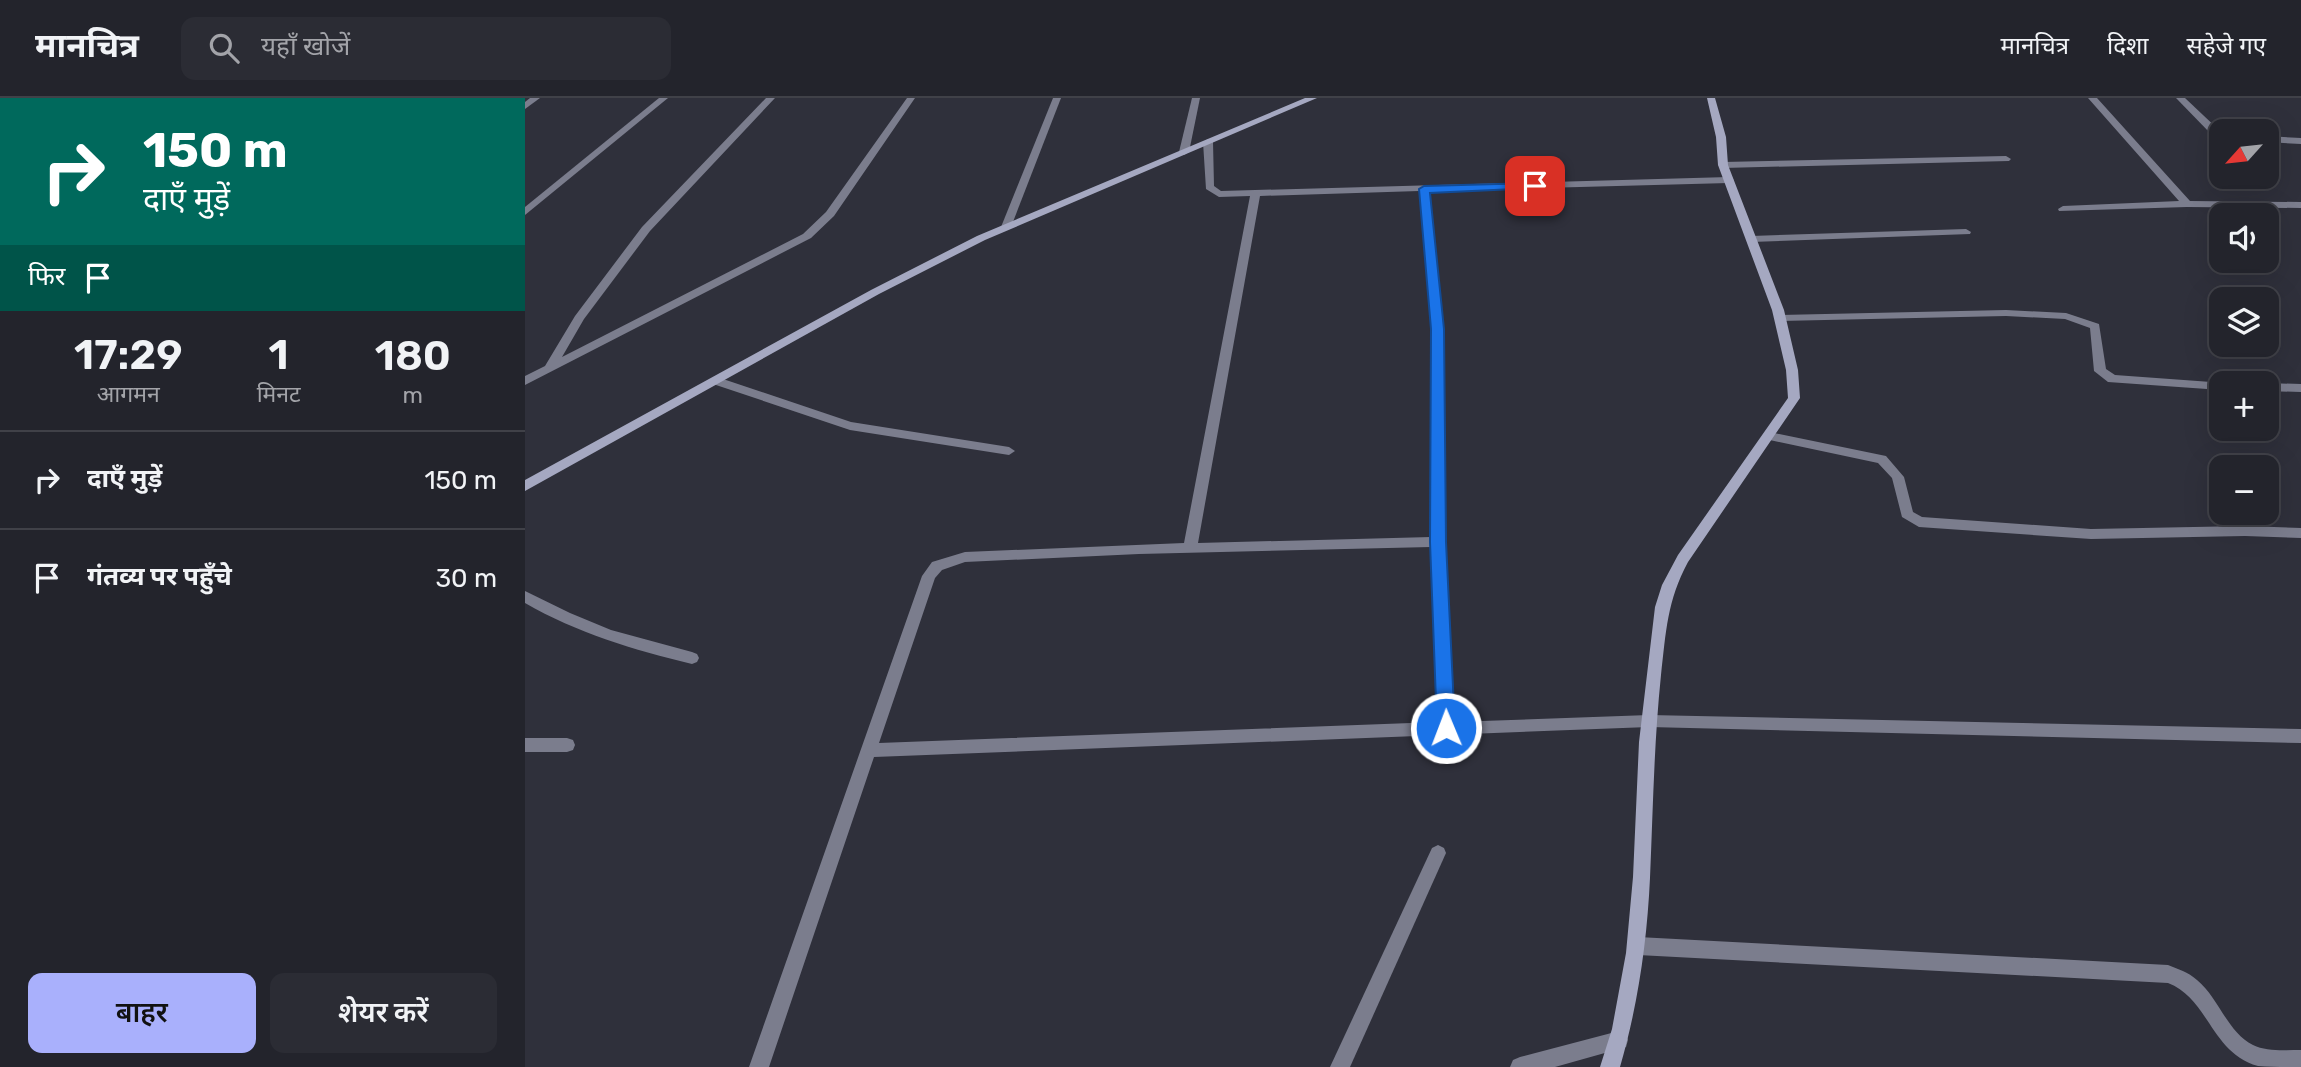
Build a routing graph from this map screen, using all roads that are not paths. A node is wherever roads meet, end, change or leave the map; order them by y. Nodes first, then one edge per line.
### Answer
1 (536, 98) edge
2 (664, 98) edge
3 (771, 98) edge
4 (911, 98) edge
5 (1057, 98) edge
6 (1196, 98) edge
7 (1313, 98) edge
8 (1711, 98) edge
9 (2092, 98) edge
10 (2180, 98) edge
11 (525, 106) edge
12 (2209, 127) edge
13 (2279, 140) edge
14 (2301, 141) edge
15 (1208, 142) junction
16 (1184, 152) junction
17 (2006, 159) dead end
18 (1723, 165) junction
19 (1729, 180) junction
20 (1424, 189) junction
21 (1255, 194) junction
22 (2187, 204) junction
23 (2301, 205) edge
24 (2063, 209) dead end
25 (525, 212) edge
26 (1006, 227) junction
27 (1966, 232) dead end
28 (1751, 239) junction
29 (1780, 318) junction
30 (550, 368) junction
31 (525, 381) edge
32 (717, 381) junction
33 (2209, 385) edge
34 (2279, 387) edge
35 (2301, 387) edge
36 (1769, 436) junction
37 (1009, 451) dead end
38 (525, 486) edge
39 (2301, 533) edge
40 (1438, 542) junction
41 (1190, 548) junction
42 (525, 596) edge
43 (692, 658) dead end
44 (1649, 721) junction
45 (1446, 728) junction
46 (2301, 736) edge
47 (525, 745) edge
48 (568, 745) dead end
49 (870, 750) junction
50 (1439, 853) dead end
51 (1638, 946) junction
52 (1619, 1040) junction
53 (2301, 1059) edge
54 (759, 1067) edge
55 (1340, 1067) edge
56 (1520, 1067) edge
57 (1610, 1067) edge

1 - 11 street
2 - 25 street
3 - 30 street
4 - 30 street
5 - 26 street
6 - 16 street
7 - 15 street
8 - 18 street
9 - 22 street
10 - 12 street
13 - 14 street
15 - 16 street
15 - 21 street
16 - 26 street
17 - 18 street
18 - 19 street
19 - 20 street
19 - 28 street
20 - 21 street
20 - 40 street
21 - 41 street
22 - 23 street
22 - 24 street
26 - 32 street
27 - 28 street
28 - 29 street
29 - 33 street
29 - 36 street
30 - 31 street
32 - 37 street
32 - 38 street
34 - 35 street
36 - 39 street
36 - 44 street
40 - 41 street
40 - 45 street
41 - 49 street
42 - 43 street
44 - 45 street
44 - 46 street
44 - 51 street
45 - 49 street
47 - 48 street
49 - 54 street
50 - 55 street
51 - 52 street
51 - 53 street
52 - 56 street
52 - 57 street

